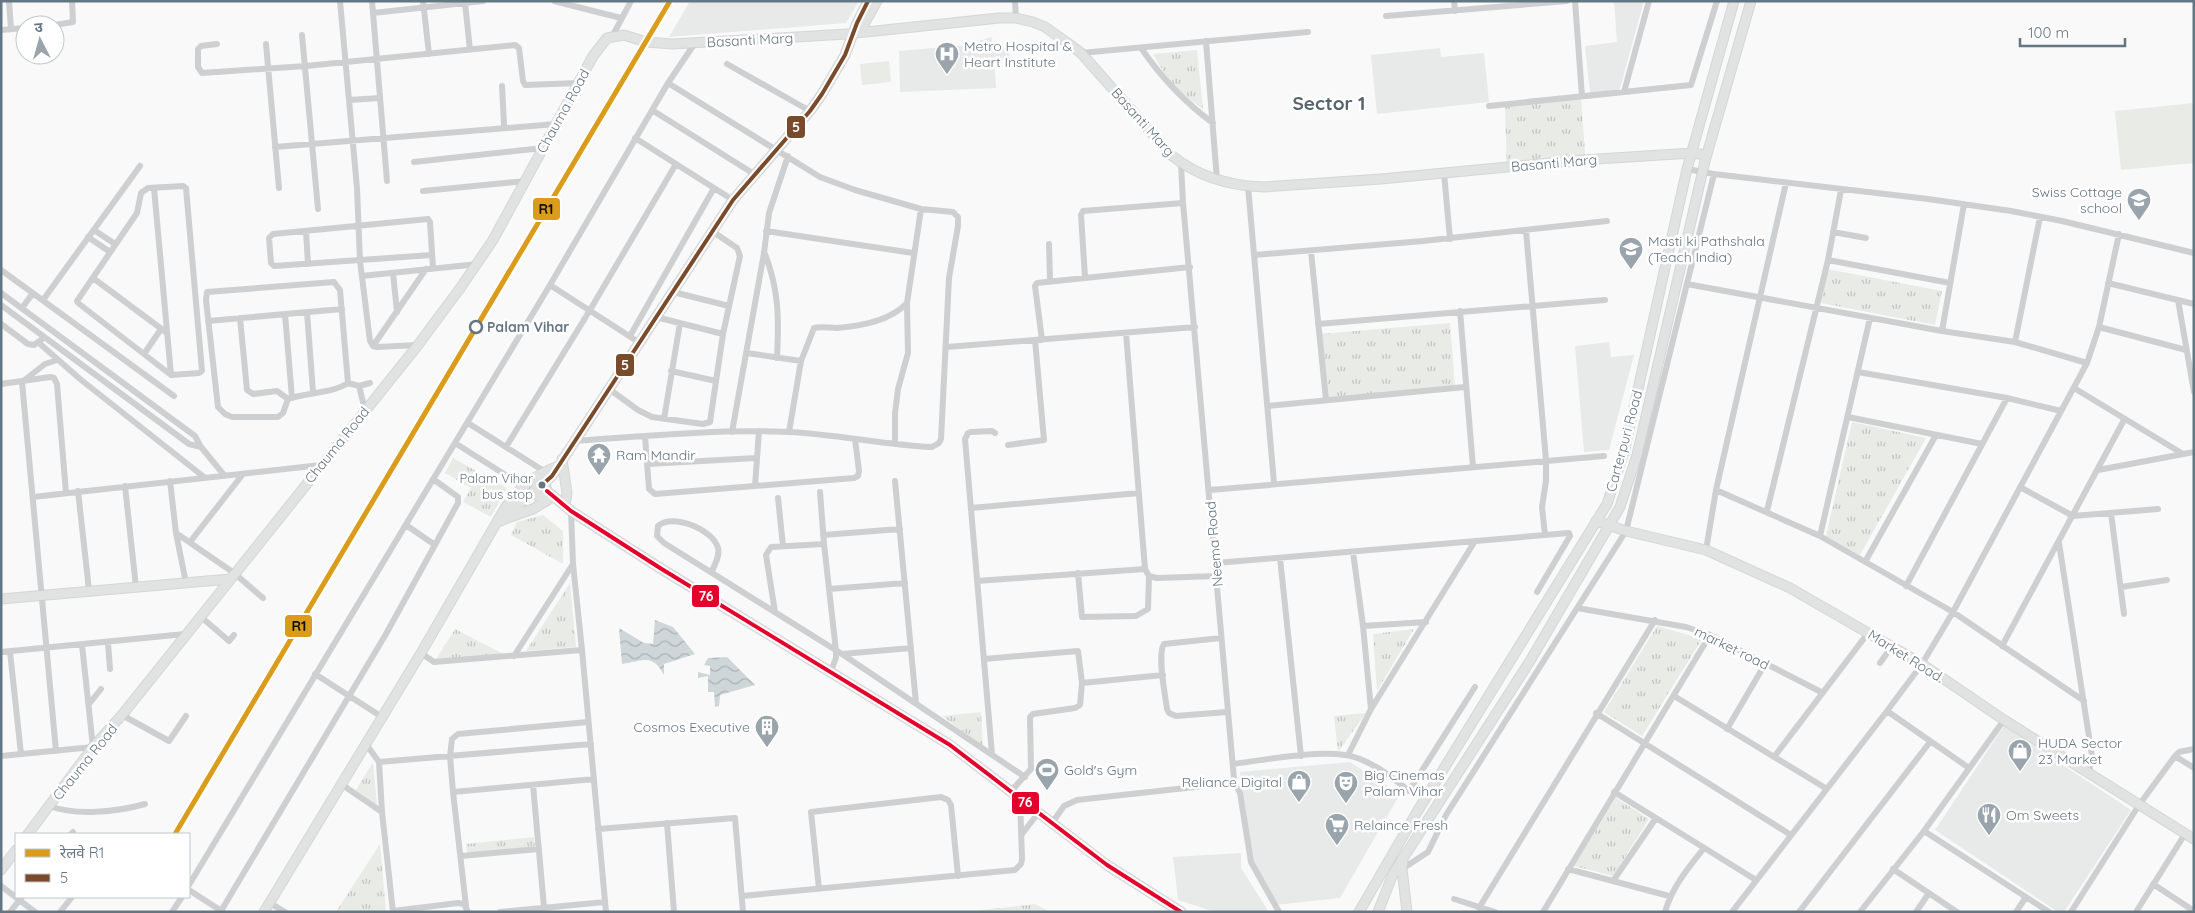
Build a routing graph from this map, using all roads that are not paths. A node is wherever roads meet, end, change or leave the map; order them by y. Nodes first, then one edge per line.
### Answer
1 (9, 1) edge
2 (72, 1) edge
3 (340, 1) edge
4 (372, 1) edge
5 (483, 1) edge
6 (555, 1) edge
7 (631, 1) edge
8 (868, 1) edge
9 (877, 1) edge
10 (1015, 1) edge
11 (1454, 1) edge
12 (1566, 1) edge
13 (1575, 1) edge
14 (1650, 1) edge
15 (1717, 1) edge
16 (1734, 1) edge
17 (1751, 1) edge
18 (465, 3) junction
19 (424, 4) edge
20 (1511, 4) edge
21 (1455, 11) junction
22 (373, 13) junction
23 (1386, 16) dead end
24 (621, 18) junction
25 (1016, 18) junction
26 (65, 23) edge
27 (11, 29) junction
28 (15, 29) edge
29 (1, 30) edge
30 (1308, 32) dead end
31 (854, 33) junction
32 (302, 35) dead end
33 (613, 35) junction
34 (1206, 41) junction
35 (695, 43) junction
36 (217, 44) dead end
37 (266, 44) dead end
38 (1141, 48) junction
39 (470, 50) junction
40 (1081, 53) junction
41 (429, 54) junction
42 (376, 59) junction
43 (345, 62) junction
44 (727, 64) dead end
45 (306, 66) junction
46 (269, 69) junction
47 (579, 83) junction
48 (668, 83) junction
49 (502, 86) dead end
50 (1624, 92) junction
51 (1582, 96) junction
52 (380, 98) junction
53 (349, 100) junction
54 (1489, 106) dead end
55 (652, 110) junction
56 (810, 111) junction
57 (514, 123) dead end
58 (1213, 123) junction
59 (556, 124) junction
60 (500, 126) junction
61 (635, 138) junction
62 (383, 139) junction
63 (353, 142) junction
64 (314, 144) junction
65 (275, 147) junction
66 (543, 148) junction
67 (777, 149) junction
68 (1692, 153) junction
69 (1707, 155) junction
70 (788, 156) junction
71 (414, 162) dead end
72 (676, 164) junction
73 (1182, 164) junction
74 (140, 166) dead end
75 (1687, 168) junction
76 (1703, 171) junction
77 (1444, 173) junction
78 (754, 174) junction
79 (1714, 174) junction
80 (1217, 180) junction
81 (387, 181) dead end
82 (526, 181) junction
83 (1786, 183) junction
84 (1248, 186) junction
85 (154, 188) junction
86 (279, 188) dead end
87 (714, 188) junction
88 (1840, 190) junction
89 (423, 191) dead end
90 (733, 200) junction
91 (1183, 203) junction
92 (1964, 204) junction
93 (921, 208) junction
94 (318, 209) dead end
95 (2040, 217) junction
96 (1606, 221) dead end
97 (359, 226) junction
98 (94, 230) junction
99 (306, 230) junction
100 (712, 231) junction
101 (766, 231) junction
102 (1526, 231) junction
103 (1833, 232) junction
104 (2119, 234) junction
105 (88, 237) junction
106 (1866, 238) dead end
107 (1450, 239) junction
108 (115, 244) junction
109 (1049, 244) dead end
110 (1311, 251) junction
111 (110, 252) junction
112 (764, 253) junction
113 (914, 253) junction
114 (2194, 253) edge
115 (432, 254) junction
116 (1254, 255) junction
117 (1828, 260) junction
118 (360, 261) junction
119 (308, 264) junction
120 (478, 264) junction
121 (1190, 267) junction
122 (433, 268) junction
123 (426, 269) junction
124 (1, 270) edge
125 (394, 273) junction
126 (362, 276) junction
127 (1085, 277) junction
128 (93, 278) junction
129 (1050, 280) junction
130 (1950, 283) junction
131 (2108, 283) junction
132 (1687, 284) junction
133 (550, 285) junction
134 (1, 292) edge
135 (673, 292) junction
136 (33, 293) junction
137 (1760, 297) junction
138 (43, 300) junction
139 (1605, 300) dead end
140 (2178, 300) junction
141 (907, 303) junction
142 (2194, 304) edge
143 (1, 305) edge
144 (729, 306) junction
145 (1533, 306) junction
146 (22, 308) junction
147 (1815, 308) junction
148 (342, 309) junction
149 (590, 310) junction
150 (1460, 311) junction
151 (306, 312) junction
152 (397, 312) junction
153 (285, 314) junction
154 (656, 317) junction
155 (240, 318) junction
156 (1870, 318) junction
157 (208, 321) junction
158 (680, 323) junction
159 (1, 324) edge
160 (1318, 324) junction
161 (1194, 326) junction
162 (2099, 327) junction
163 (164, 331) junction
164 (1942, 331) junction
165 (1126, 333) junction
166 (723, 334) junction
167 (43, 336) junction
168 (630, 336) junction
169 (1038, 340) junction
170 (2014, 342) junction
171 (39, 343) junction
172 (640, 343) junction
173 (418, 345) junction
174 (372, 346) junction
175 (946, 347) junction
176 (2186, 350) junction
177 (747, 353) junction
178 (144, 354) junction
179 (776, 358) junction
180 (57, 360) junction
181 (801, 361) junction
182 (2087, 363) junction
183 (671, 371) junction
184 (1858, 372) junction
185 (171, 375) junction
186 (716, 381) junction
187 (22, 382) junction
188 (348, 383) junction
189 (370, 383) dead end
190 (1, 384) edge
191 (359, 386) junction
192 (1465, 387) junction
193 (2074, 388) junction
194 (609, 390) junction
195 (313, 392) junction
196 (2194, 392) edge
197 (174, 396) dead end
198 (2007, 398) junction
199 (290, 399) junction
200 (1326, 400) junction
201 (1268, 406) junction
202 (365, 410) junction
203 (2061, 411) junction
204 (1848, 418) junction
205 (664, 419) junction
206 (2124, 420) junction
207 (468, 423) junction
208 (759, 431) junction
209 (732, 432) junction
210 (789, 432) junction
211 (995, 433) dead end
212 (1936, 435) junction
213 (644, 436) junction
214 (855, 439) junction
215 (575, 441) junction
216 (455, 443) junction
217 (896, 444) junction
218 (1008, 444) dead end
219 (1982, 444) junction
220 (202, 447) junction
221 (506, 447) junction
222 (2194, 452) edge
223 (2183, 454) junction
224 (1604, 456) dead end
225 (756, 458) junction
226 (1546, 460) junction
227 (560, 462) junction
228 (648, 464) junction
229 (321, 465) junction
230 (1473, 467) junction
231 (2098, 470) junction
232 (548, 473) junction
233 (243, 474) junction
234 (224, 475) junction
235 (204, 477) junction
236 (433, 479) junction
237 (170, 481) junction
238 (895, 481) dead end
239 (1274, 483) junction
240 (125, 486) junction
241 (522, 486) junction
242 (755, 486) junction
243 (2020, 487) junction
244 (1210, 490) junction
245 (1716, 490) junction
246 (78, 491) junction
247 (541, 492) junction
248 (820, 492) dead end
249 (66, 493) junction
250 (1139, 493) junction
251 (32, 497) junction
252 (778, 498) dead end
253 (568, 508) junction
254 (970, 508) junction
255 (2158, 509) dead end
256 (1767, 511) junction
257 (2111, 513) junction
258 (2073, 516) junction
259 (1596, 520) junction
260 (406, 524) junction
261 (497, 524) junction
262 (1609, 526) junction
263 (900, 529) junction
264 (1626, 531) junction
265 (176, 533) junction
266 (823, 535) junction
267 (1545, 535) junction
268 (1820, 536) junction
269 (1475, 541) junction
270 (190, 542) junction
271 (2059, 542) junction
272 (824, 544) junction
273 (435, 545) junction
274 (783, 546) junction
275 (1706, 550) junction
276 (1353, 552) junction
277 (1280, 558) junction
278 (1866, 562) junction
279 (573, 564) junction
280 (1216, 564) junction
281 (1145, 569) junction
282 (712, 571) junction
283 (1078, 573) junction
284 (232, 576) junction
285 (1149, 576) junction
286 (1217, 576) junction
287 (2167, 580) dead end
288 (977, 581) junction
289 (186, 583) junction
290 (905, 583) junction
291 (136, 586) junction
292 (1906, 586) junction
293 (2121, 587) junction
294 (828, 589) junction
295 (89, 590) junction
296 (1537, 592) dead end
297 (41, 596) junction
298 (263, 598) dead end
299 (1, 599) edge
300 (1577, 608) junction
301 (775, 612) junction
302 (1953, 612) junction
303 (2124, 614) dead end
304 (200, 616) junction
305 (1655, 620) junction
306 (1426, 622) junction
307 (1364, 626) junction
308 (1868, 632) junction
309 (185, 634) junction
310 (234, 635) dead end
311 (1710, 635) junction
312 (1221, 638) junction
313 (108, 643) junction
314 (82, 645) junction
315 (1892, 646) junction
316 (2002, 646) junction
317 (911, 648) junction
318 (45, 649) junction
319 (582, 650) junction
320 (1, 652) edge
321 (10, 652) junction
322 (421, 653) junction
323 (839, 653) junction
324 (514, 656) junction
325 (984, 659) junction
326 (1880, 663) dead end
327 (1765, 664) junction
328 (1922, 664) junction
329 (110, 669) dead end
330 (831, 671) junction
331 (315, 674) junction
332 (1163, 675) junction
333 (1082, 683) junction
334 (1475, 687) dead end
335 (101, 689) dead end
336 (1823, 694) junction
337 (349, 696) junction
338 (1674, 696) junction
339 (2084, 701) junction
340 (916, 703) junction
341 (89, 704) junction
342 (1371, 709) junction
343 (1227, 712) junction
344 (1887, 712) junction
345 (1596, 713) junction
346 (122, 715) junction
347 (186, 716) dead end
348 (382, 718) junction
349 (2004, 720) junction
350 (588, 722) junction
351 (1727, 729) junction
352 (1930, 742) junction
353 (366, 744) junction
354 (591, 744) junction
355 (1644, 744) junction
356 (93, 747) junction
357 (2194, 749) edge
358 (56, 751) junction
359 (20, 754) junction
360 (992, 754) junction
361 (1348, 755) junction
362 (1, 756) edge
363 (450, 756) junction
364 (1301, 756) junction
365 (2175, 756) junction
366 (1774, 757) junction
367 (379, 762) junction
368 (1233, 764) junction
369 (1969, 768) junction
370 (2194, 768) edge
371 (2089, 772) junction
372 (1025, 777) junction
373 (594, 779) junction
374 (341, 784) junction
375 (1231, 784) junction
376 (533, 785) junction
377 (1827, 789) junction
378 (1011, 791) junction
379 (453, 792) junction
380 (1614, 792) junction
381 (1020, 798) junction
382 (144, 804) dead end
383 (2139, 804) junction
384 (49, 806) junction
385 (382, 812) junction
386 (1039, 812) junction
387 (1656, 818) junction
388 (1052, 823) junction
389 (667, 824) junction
390 (598, 829) junction
391 (1924, 831) junction
392 (29, 833) edge
393 (2185, 834) junction
394 (1790, 835) junction
395 (1021, 836) junction
396 (2194, 839) edge
397 (1704, 848) junction
398 (539, 850) junction
399 (15, 851) edge
400 (461, 856) junction
401 (1404, 856) junction
402 (1402, 869) junction
403 (1568, 869) junction
404 (1893, 869) junction
405 (1, 870) edge
406 (958, 876) junction
407 (1756, 880) junction
408 (1613, 881) junction
409 (190, 883) edge
410 (2153, 884) junction
411 (1, 886) edge
412 (819, 889) junction
413 (190, 891) edge
414 (1929, 893) junction
415 (15, 894) edge
416 (742, 896) junction
417 (1669, 896) junction
418 (2026, 897) junction
419 (21, 898) edge
420 (71, 898) edge
421 (181, 898) edge
422 (1454, 899) dead end
423 (605, 902) junction
424 (270, 903) junction
425 (544, 907) junction
426 (1479, 908) junction
427 (467, 909) edge
428 (222, 911) edge
429 (2194, 911) edge
430 (10, 912) edge
431 (35, 912) edge
432 (60, 912) edge
433 (172, 912) edge
434 (264, 912) edge
435 (285, 912) edge
436 (393, 912) edge
437 (500, 912) edge
438 (606, 912) edge
439 (674, 912) edge
440 (743, 912) edge
441 (1181, 912) edge
442 (1279, 912) edge
443 (1359, 912) edge
444 (1378, 912) edge
445 (1407, 912) edge
446 (1496, 912) edge
447 (1543, 912) edge
448 (1664, 912) edge
449 (1732, 912) edge
450 (1799, 912) edge
451 (1860, 912) edge
452 (1916, 912) edge
453 (1957, 912) edge
454 (2016, 912) edge
455 (2049, 912) edge
456 (2071, 912) edge
457 (2136, 912) edge

1 - 27 street
2 - 26 street
3 - 43 street
4 - 22 street
5 - 18 street
6 - 24 street
7 - 24 street
8 - 31 street
9 - 31 street
10 - 25 street
11 - 21 street
12 - 20 street
13 - 51 street
14 - 50 street
15 - 50 street
16 - 68 street, Carterpuri Road
17 - 69 street, Carterpuri Road
18 - 19 street
18 - 39 street
19 - 22 street
19 - 41 street
20 - 21 street
21 - 23 street
22 - 42 street
24 - 33 street
25 - 31 street, Basanti Marg
25 - 40 street, Basanti Marg
27 - 28 street
27 - 29 street
30 - 34 street
31 - 35 street, Basanti Marg
31 - 56 street
32 - 45 street
33 - 35 street, Basanti Marg
33 - 47 street, Chauma Road
34 - 38 street
34 - 58 street
35 - 48 street
36 - 46 street
37 - 46 street
38 - 40 street
38 - 58 street
39 - 41 street
39 - 47 street
40 - 73 street, Basanti Marg
41 - 42 street
42 - 43 street
42 - 52 street
43 - 45 street
43 - 53 street
44 - 56 street
45 - 46 street
45 - 64 street
46 - 65 street
47 - 59 street, Chauma Road
48 - 55 street
48 - 67 street
49 - 60 street
50 - 51 street
51 - 54 street
52 - 53 street
52 - 62 street
53 - 63 street
55 - 61 street
55 - 78 street
56 - 67 street
57 - 60 street
58 - 80 street
59 - 60 street
59 - 66 street, Chauma Road
60 - 62 street
61 - 72 street
61 - 133 street
62 - 63 street
62 - 81 street
63 - 64 street
63 - 97 street
64 - 65 street
64 - 94 street
65 - 86 street
66 - 71 street
66 - 82 street, Chauma Road
67 - 70 street
67 - 78 street
68 - 69 street, Basanti Marg
68 - 75 street, Carterpuri Road
68 - 77 street, Basanti Marg
69 - 76 street, Carterpuri Road
70 - 93 street
70 - 101 street
72 - 87 street
72 - 149 street
73 - 80 street, Basanti Marg
73 - 91 street, Neema Road
74 - 98 street
75 - 76 street
75 - 259 street, Carterpuri Road
76 - 79 street
76 - 262 street, Carterpuri Road
77 - 84 street, Basanti Marg
77 - 107 street
78 - 90 street
79 - 83 street
79 - 132 street
80 - 84 street, Basanti Marg
82 - 89 street
82 - 120 street, Chauma Road
83 - 88 street
83 - 137 street
84 - 116 street
85 - 108 street
85 - 163 street
85 - 185 street
87 - 90 street
87 - 168 street
88 - 92 street
88 - 103 street
90 - 100 street
91 - 121 street, Neema Road
91 - 127 street
92 - 95 street
92 - 130 street
93 - 113 street
93 - 175 street
95 - 104 street
95 - 170 street
96 - 102 street
97 - 99 street
97 - 115 street
97 - 118 street
98 - 105 street
98 - 108 street
99 - 119 street
99 - 119 street
100 - 135 street
100 - 144 street
101 - 112 street
101 - 113 street
102 - 107 street
102 - 145 street
103 - 106 street
103 - 117 street
104 - 114 street
104 - 131 street
105 - 111 street
105 - 138 street
107 - 110 street
108 - 111 street
109 - 129 street
110 - 116 street
110 - 160 street
111 - 128 street
112 - 177 street
112 - 179 street
113 - 141 street
115 - 118 street
115 - 122 street
116 - 201 street
117 - 130 street
117 - 147 street
118 - 119 street
118 - 126 street
120 - 122 street
120 - 173 street, Chauma Road
121 - 127 street
121 - 161 street, Neema Road
122 - 123 street
123 - 125 street
123 - 152 street
124 - 136 street
125 - 126 street
125 - 152 street
126 - 174 street
127 - 129 street
128 - 163 street
128 - 178 street
129 - 169 street
130 - 164 street
131 - 140 street
131 - 162 street
132 - 137 street
132 - 264 street
133 - 149 street
133 - 207 street
134 - 146 street
135 - 144 street
135 - 154 street
136 - 138 street
136 - 146 street
137 - 147 street
137 - 245 street
138 - 197 street
139 - 145 street
140 - 142 street
140 - 176 street
141 - 181 street
141 - 217 street
143 - 167 street
144 - 166 street
145 - 150 street
145 - 226 street
146 - 220 street
147 - 156 street
147 - 256 street
148 - 151 street
148 - 157 street
148 - 188 street
149 - 168 street
149 - 221 street
150 - 160 street
150 - 192 street
151 - 153 street
151 - 195 street
152 - 174 street
153 - 155 street
153 - 199 street
154 - 158 street
154 - 172 street
155 - 157 street
155 - 199 street
156 - 164 street
156 - 184 street
157 - 199 street
158 - 166 street
158 - 183 street
159 - 171 street
160 - 200 street
161 - 165 street
161 - 244 street, Neema Road
162 - 176 street
162 - 182 street
163 - 178 street
163 - 185 street
164 - 170 street
165 - 169 street
165 - 250 street
166 - 186 street
167 - 171 street
167 - 220 street
168 - 172 street
169 - 175 street
169 - 218 street
170 - 182 street
171 - 180 street
172 - 194 street
173 - 174 street
173 - 202 street, Chauma Road
175 - 217 street
176 - 196 street
177 - 179 street
177 - 209 street
178 - 185 street
179 - 181 street
180 - 187 street
180 - 235 street
181 - 210 street
182 - 193 street
183 - 186 street
183 - 205 street
184 - 198 street
184 - 204 street
186 - 205 street
187 - 190 street
187 - 249 street
187 - 251 street
188 - 191 street
188 - 195 street
189 - 191 street
191 - 202 street
192 - 200 street
192 - 230 street
193 - 203 street
193 - 206 street
194 - 205 street
194 - 215 street
195 - 199 street
198 - 203 street
198 - 219 street
200 - 201 street
201 - 239 street
202 - 229 street, Chauma Road
203 - 243 street
204 - 212 street
204 - 268 street
206 - 223 street
206 - 231 street
207 - 216 street
207 - 221 street
208 - 209 street
208 - 210 street
208 - 225 street
209 - 213 street
210 - 214 street
211 - 254 street
212 - 219 street
212 - 278 street
213 - 215 street
213 - 228 street
214 - 217 street
214 - 242 street
215 - 227 street
216 - 236 street
216 - 241 street
219 - 292 street
220 - 234 street
221 - 232 street
222 - 223 street
223 - 231 street
224 - 226 street
225 - 228 street
225 - 242 street
226 - 230 street
226 - 267 street
227 - 232 street
227 - 253 street
228 - 242 street
229 - 233 street
229 - 284 street, Chauma Road
230 - 239 street
231 - 258 street
232 - 241 street
232 - 247 street
233 - 234 street
233 - 270 street
234 - 235 street
235 - 237 street
236 - 260 street
236 - 273 street
237 - 240 street
237 - 265 street
238 - 263 street
239 - 244 street
240 - 246 street
240 - 291 street
241 - 247 street
241 - 261 street
243 - 258 street
243 - 302 street
244 - 280 street, Neema Road
245 - 256 street
245 - 275 street
246 - 249 street
246 - 295 street
247 - 253 street
247 - 261 street
247 - 261 street
248 - 266 street
249 - 251 street
250 - 254 street
250 - 281 street
251 - 297 street
252 - 274 street
253 - 279 street
253 - 330 street
254 - 288 street
255 - 257 street
256 - 268 street
257 - 258 street
257 - 293 street
258 - 271 street
259 - 262 street, Market Road.
259 - 443 street, Carterpuri Road
260 - 273 street
260 - 331 street
261 - 322 street
262 - 264 street, Market Road.
262 - 401 street, Carterpuri Road
263 - 266 street
263 - 290 street
264 - 275 street, Market Road.
264 - 300 street
265 - 270 street
265 - 289 street
266 - 272 street
267 - 269 street
267 - 296 street
268 - 278 street
269 - 276 street
269 - 306 street
270 - 284 street
271 - 316 street
271 - 339 street
272 - 274 street
272 - 294 street
273 - 337 street
274 - 301 street
275 - 308 street, Market Road.
276 - 277 street
276 - 307 street
277 - 280 street
277 - 364 street
278 - 292 street
279 - 319 street
279 - 324 street
280 - 286 street, Neema Road
281 - 283 street
281 - 285 street
282 - 282 street
282 - 301 street
283 - 285 street
283 - 288 street
284 - 289 street
284 - 298 street
284 - 304 street, Chauma Road
285 - 286 street
286 - 312 street, Neema Road
287 - 293 street
288 - 325 street
289 - 291 street
290 - 294 street
290 - 317 street
291 - 295 street
292 - 302 street
293 - 303 street
294 - 323 street
295 - 297 street
297 - 299 street
297 - 318 street
300 - 305 street, market road
300 - 402 street
301 - 323 street
302 - 316 street
302 - 328 street
304 - 309 street, Chauma Road
304 - 310 street
305 - 311 street, market road
305 - 345 street
306 - 307 street
306 - 342 street
307 - 342 street
308 - 315 street, Market Road.
308 - 336 street
309 - 313 street
309 - 346 street, Chauma Road
311 - 327 street, market road
311 - 338 street
312 - 332 street
312 - 343 street, Neema Road
313 - 314 street
313 - 329 street
314 - 318 street
314 - 341 street
315 - 326 street
315 - 328 street, Market Road.
316 - 339 street
317 - 323 street
317 - 340 street
318 - 321 street
318 - 358 street
319 - 324 street
319 - 350 street
320 - 321 street
321 - 359 street
322 - 324 street
322 - 348 street
323 - 330 street
323 - 340 street
325 - 333 street
325 - 360 street
327 - 336 street, market road
327 - 351 street
328 - 344 street
328 - 349 street, Market Road.
330 - 378 street
331 - 337 street
331 - 409 street
332 - 333 street
332 - 343 street
333 - 372 street
334 - 361 street
335 - 341 street
336 - 366 street
337 - 348 street
337 - 428 street
338 - 351 street
338 - 355 street
339 - 371 street
340 - 360 street
341 - 356 street
342 - 361 street
343 - 368 street, Neema Road
344 - 352 street
344 - 377 street
345 - 355 street
345 - 426 street
346 - 347 street
346 - 356 street, Chauma Road
348 - 353 street
349 - 369 street
349 - 371 street, Market Road.
350 - 354 street
350 - 363 street
351 - 366 street
352 - 369 street
352 - 450 street
353 - 367 street
353 - 374 street
354 - 363 street
354 - 373 street
355 - 380 street
355 - 394 street
356 - 358 street
356 - 384 street, Chauma Road
357 - 365 street
358 - 359 street
359 - 362 street
360 - 372 street
361 - 364 street
363 - 367 street
363 - 379 street
364 - 368 street
365 - 370 street
365 - 383 street
366 - 377 street
367 - 385 street
368 - 375 street, Neema Road
369 - 391 street
371 - 383 street, Market Road.
372 - 378 street
373 - 376 street
373 - 390 street
374 - 385 street
374 - 424 street
375 - 388 street
375 - 442 street
376 - 379 street
376 - 398 street
377 - 394 street
378 - 381 street
379 - 400 street
380 - 387 street
380 - 403 street
381 - 386 street
381 - 395 street
382 - 384 street
383 - 393 street, Market Road.
383 - 456 street
384 - 392 street, Chauma Road
385 - 436 street
386 - 388 street
386 - 395 street
387 - 397 street
387 - 408 street
388 - 441 street
389 - 390 street
389 - 416 street
389 - 439 street
390 - 423 street
391 - 404 street
391 - 418 street
393 - 396 street, Market Road.
393 - 410 street
394 - 407 street
395 - 406 street
397 - 407 street
397 - 417 street
398 - 400 street
398 - 425 street
399 - 405 street
400 - 427 street
401 - 402 street
401 - 444 street, Carterpuri Road
402 - 445 street
403 - 408 street
403 - 447 street
404 - 414 street
404 - 451 street
406 - 412 street
406 - 412 street
407 - 449 street
408 - 417 street
410 - 429 street
410 - 457 street
411 - 415 street
412 - 416 street
413 - 428 street
414 - 452 street
414 - 453 street
416 - 440 street
417 - 448 street
418 - 454 street
418 - 455 street
419 - 430 street
419 - 431 street
420 - 432 street
421 - 433 street
422 - 426 street
423 - 425 street
423 - 438 street
424 - 434 street
424 - 435 street
425 - 437 street
426 - 446 street
427 - 436 street

